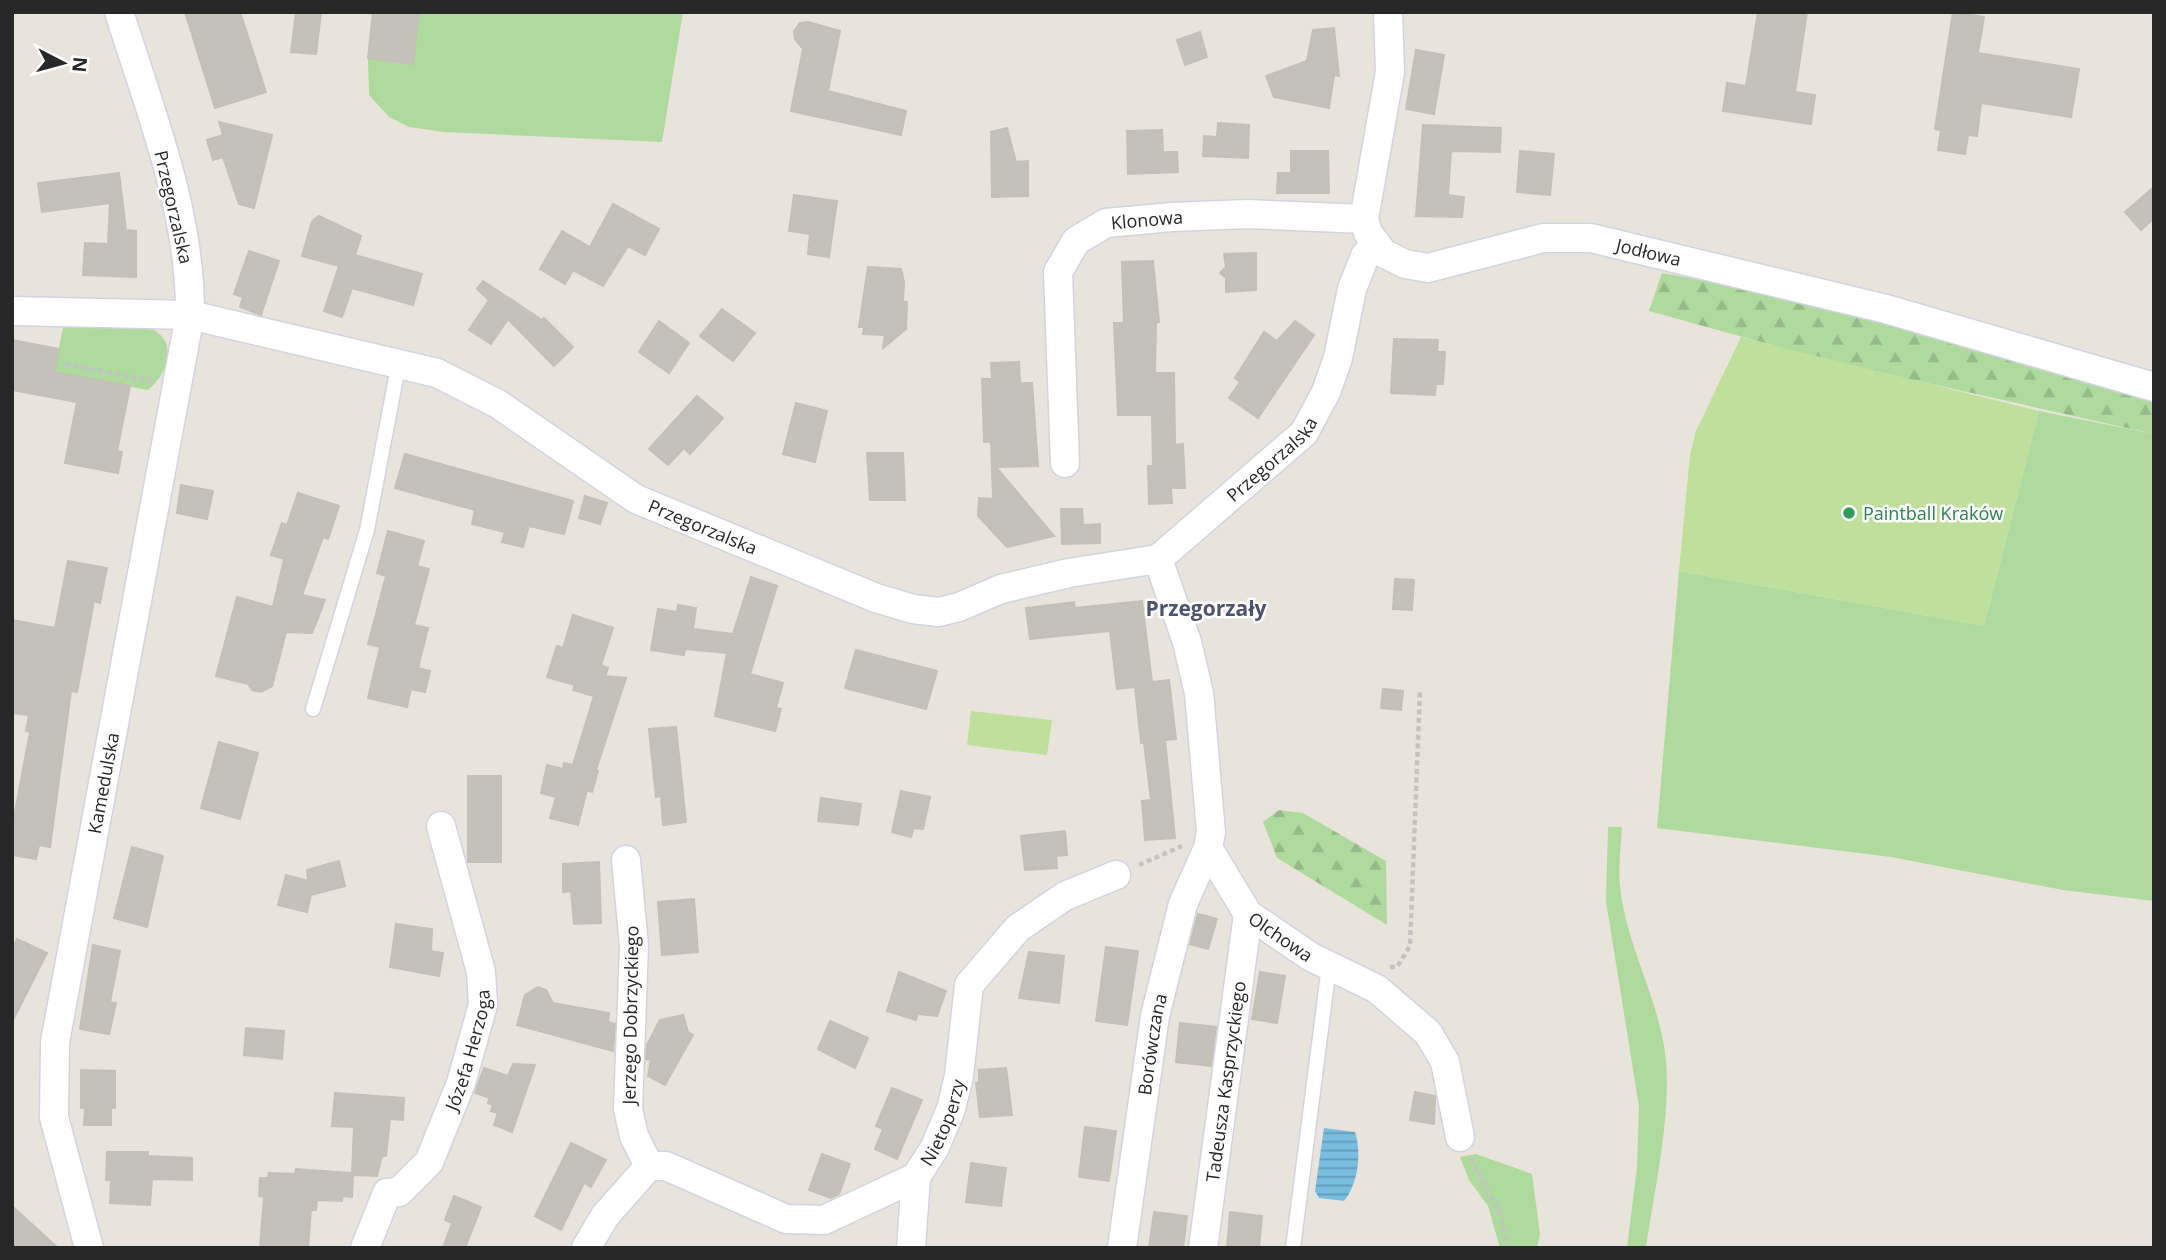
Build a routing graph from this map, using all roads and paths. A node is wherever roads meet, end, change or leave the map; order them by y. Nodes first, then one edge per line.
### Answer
1 (119, 12) edge
2 (1388, 12) edge
3 (1369, 232) junction
4 (12, 311) edge
5 (190, 315) junction
6 (399, 362) junction
7 (65, 365) dead end
8 (177, 386) junction
9 (2154, 387) edge
10 (1065, 463) dead end
11 (1158, 559) junction
12 (1420, 689) dead end
13 (313, 709) dead end
14 (441, 825) dead end
15 (1208, 848) junction
16 (626, 860) dead end
17 (1116, 875) dead end
18 (1248, 914) junction
19 (1329, 966) junction
20 (1385, 967) dead end
21 (1460, 1137) joint
22 (649, 1166) junction
23 (916, 1177) junction
24 (89, 1248) edge
25 (365, 1248) edge
26 (586, 1248) edge
27 (911, 1248) edge
28 (1122, 1248) edge
29 (1203, 1248) edge
30 (1293, 1248) edge
31 (1508, 1248) edge

1 - 5 street, Przegorzalska
2 - 3 street
3 - 9 street, Jodłowa
3 - 10 street, Klonowa
3 - 11 street, Przegorzalska
4 - 5 street
5 - 6 street, Przegorzalska
5 - 8 street, Kamedulska
6 - 11 street, Przegorzalska
6 - 13 lane
7 - 8 path
8 - 24 street, Kamedulska
11 - 15 street
12 - 20 path
14 - 25 street, Józefa Herzoga
15 - 18 street, Olchowa
15 - 28 street, Borówczana
16 - 22 street, Jerzego Dobrzyckiego
17 - 23 street, Nietoperzy
18 - 19 street, Olchowa
18 - 29 street, Tadeusza Kasprzyckiego
19 - 21 street, Olchowa
19 - 30 lane
21 - 31 path
22 - 23 street, Nietoperzy
22 - 26 street
23 - 27 street

